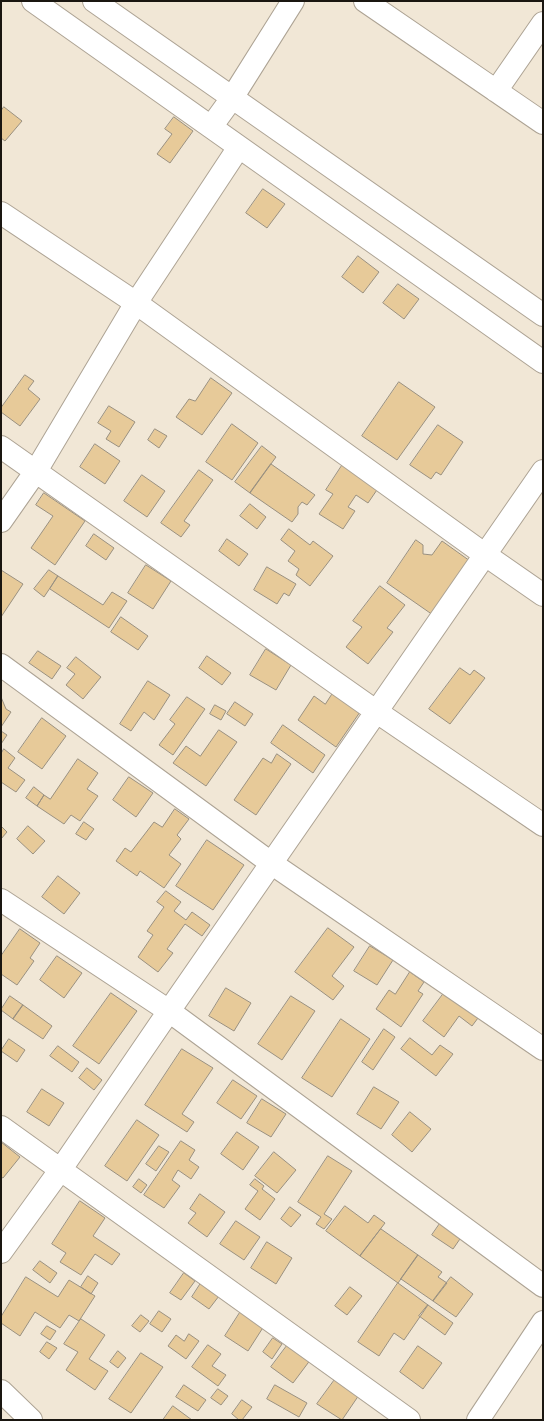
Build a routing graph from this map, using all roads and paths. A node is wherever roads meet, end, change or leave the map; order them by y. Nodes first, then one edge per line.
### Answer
1 (33, 1) edge
2 (293, 1) edge
3 (365, 1) edge
4 (100, 3) edge
5 (543, 23) edge
6 (496, 91) junction
7 (232, 98) junction
8 (543, 123) edge
9 (211, 127) junction
10 (240, 147) junction
11 (1, 213) edge
12 (136, 303) junction
13 (543, 315) edge
14 (543, 362) edge
15 (1, 447) edge
16 (36, 471) junction
17 (543, 471) edge
18 (1, 521) edge
19 (484, 554) junction
20 (543, 595) edge
21 (1, 665) edge
22 (377, 712) junction
23 (543, 825) edge
24 (271, 862) junction
25 (1, 900) edge
26 (168, 1011) junction
27 (543, 1049) edge
28 (1, 1127) edge
29 (61, 1169) junction
30 (1, 1252) edge
31 (543, 1286) edge
32 (543, 1322) edge
33 (1, 1392) edge
34 (31, 1420) edge
35 (409, 1420) edge
36 (478, 1420) edge

1 - 9 street
2 - 7 street
3 - 6 street
4 - 7 street
5 - 6 street
6 - 8 street
7 - 9 street
7 - 13 street
9 - 10 street
10 - 12 street
10 - 14 street
11 - 12 street
12 - 16 street
12 - 19 street
15 - 16 street
16 - 18 street
16 - 22 street
17 - 19 street
19 - 20 street
19 - 22 street
21 - 24 street
22 - 23 street
22 - 24 street
24 - 26 street
24 - 27 street
25 - 26 street
26 - 29 street
26 - 31 street
28 - 29 street
29 - 30 street
29 - 35 street
32 - 36 street
33 - 34 street

